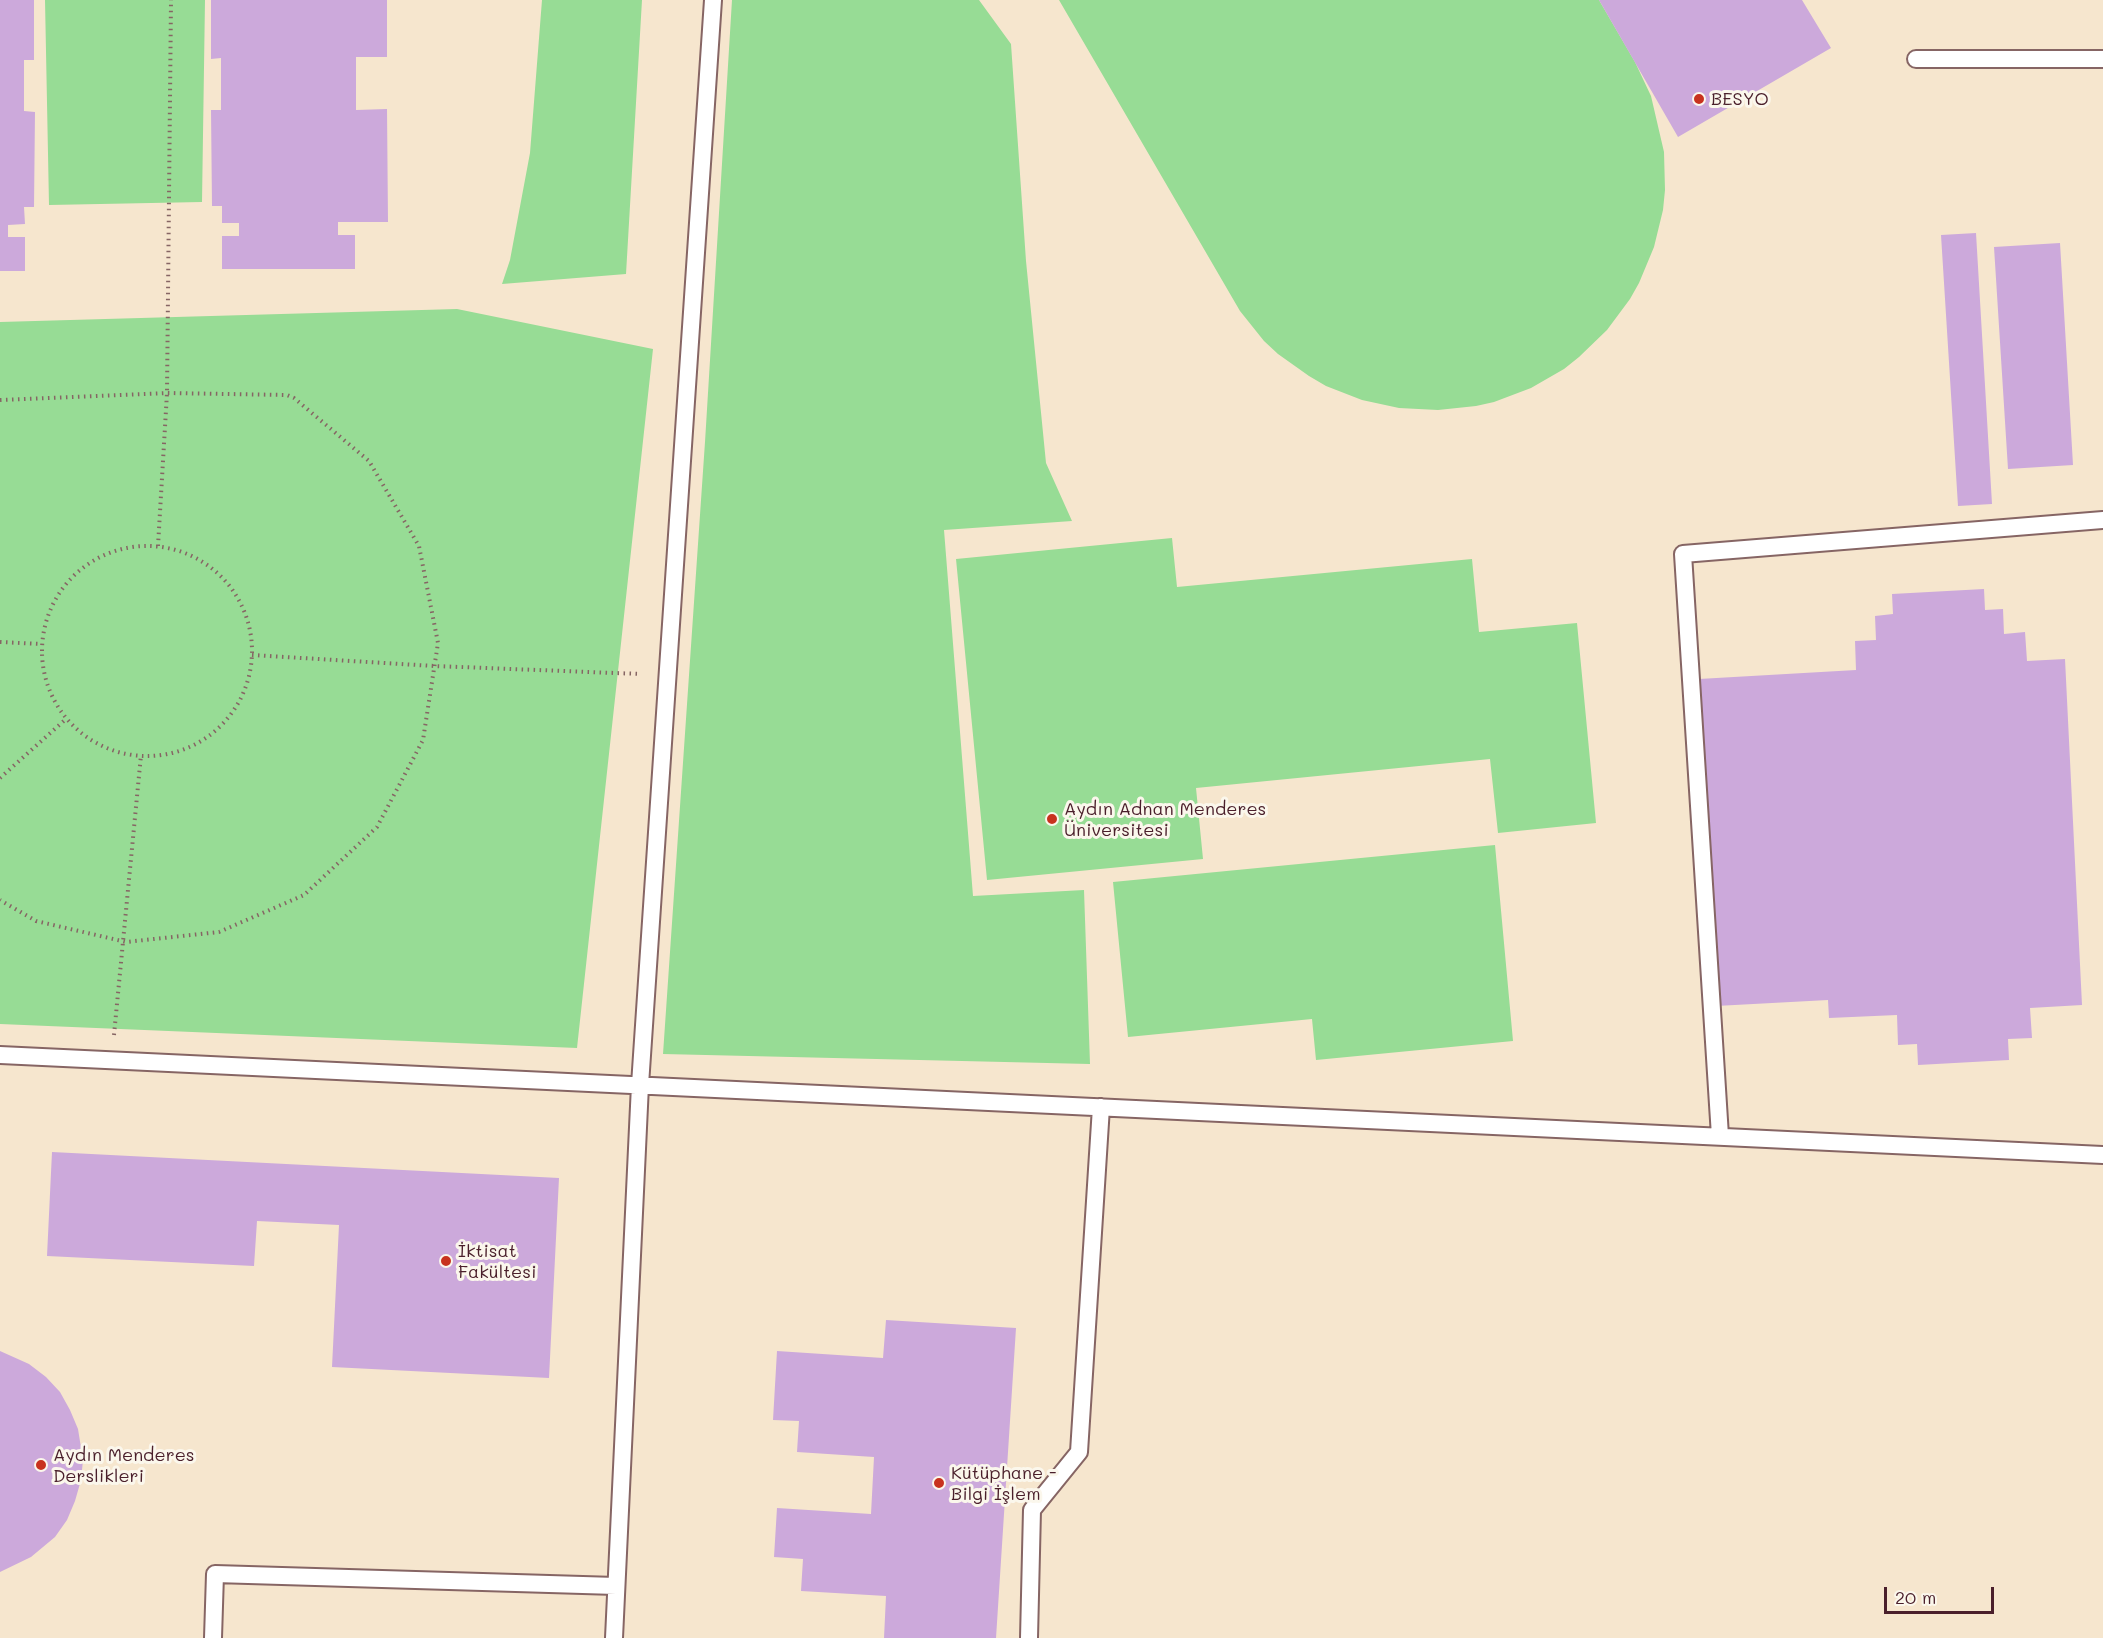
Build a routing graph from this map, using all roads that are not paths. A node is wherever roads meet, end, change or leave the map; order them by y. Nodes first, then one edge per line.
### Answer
1 (713, 0) edge
2 (1916, 58) dead end
3 (2103, 59) edge
4 (2103, 520) edge
5 (0, 1055) edge
6 (640, 1085) junction
7 (1101, 1107) junction
8 (1720, 1136) junction
9 (2103, 1155) edge
10 (616, 1586) junction
11 (213, 1638) edge
12 (614, 1638) edge
13 (1029, 1638) edge

1 - 6 lane
2 - 3 lane
4 - 8 lane
5 - 6 lane
6 - 7 lane
6 - 10 lane
7 - 8 lane
7 - 13 lane
8 - 9 lane
10 - 11 lane
10 - 12 lane

